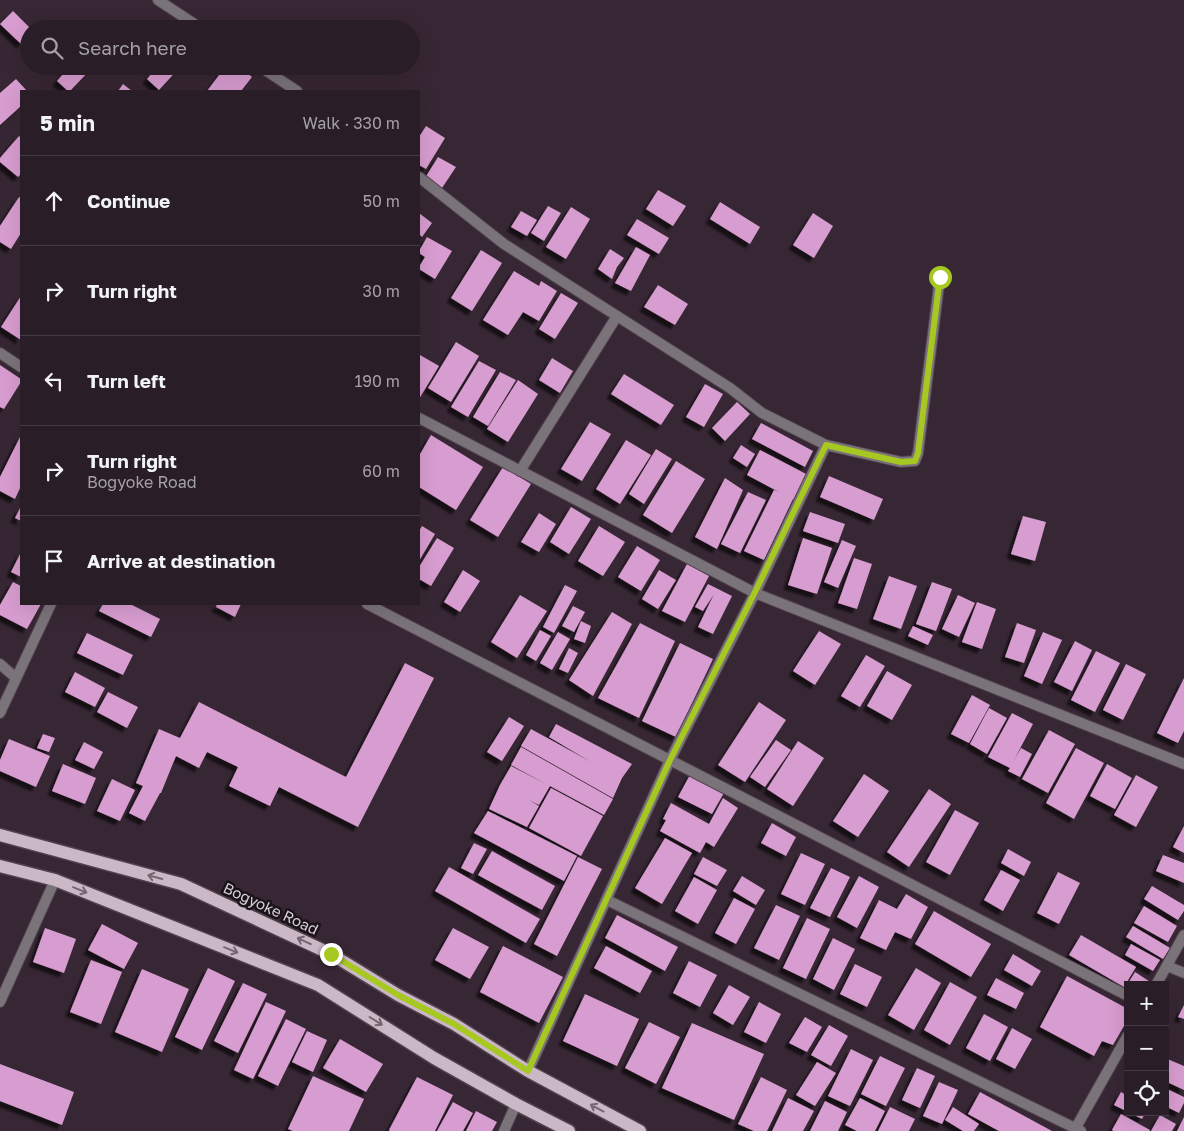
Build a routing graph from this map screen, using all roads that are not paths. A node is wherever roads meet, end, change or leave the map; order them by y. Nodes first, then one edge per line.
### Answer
1 (158, 0) edge
2 (188, 20) edge
3 (273, 75) edge
4 (295, 90) edge
5 (420, 178) edge
6 (940, 277) dead end
7 (617, 316) junction
8 (0, 354) edge
9 (20, 366) edge
10 (420, 419) edge
11 (826, 445) junction
12 (520, 471) junction
13 (755, 592) junction
14 (51, 605) edge
15 (369, 605) edge
16 (0, 664) edge
17 (16, 678) junction
18 (0, 713) edge
19 (670, 760) junction
20 (1184, 764) edge
21 (0, 835) edge
22 (0, 866) edge
23 (55, 880) junction
24 (607, 900) junction
25 (1184, 935) edge
26 (1167, 966) junction
27 (1184, 973) edge
28 (1158, 981) edge
29 (1124, 994) edge
30 (0, 1002) edge
31 (1124, 1042) edge
32 (528, 1071) junction
33 (516, 1104) junction
34 (1077, 1130) edge
35 (504, 1131) edge
36 (569, 1131) edge
37 (640, 1131) edge

1 - 2 street
3 - 4 street
5 - 7 street
6 - 11 street
7 - 11 street
7 - 12 street
8 - 9 street
10 - 12 street
11 - 13 street
12 - 13 street
13 - 19 street
13 - 20 street
14 - 17 street
15 - 19 street
16 - 17 street
17 - 18 street
19 - 24 street
19 - 29 street
32 -> 21 main road, Bogyoke Road
22 - 23 main road
23 - 30 street
23 -> 33 main road
24 - 32 street
24 - 34 street
25 - 26 street
26 - 27 street
26 - 28 street
31 - 34 street
37 -> 32 main road, Bogyoke Road
33 - 35 street
33 - 36 main road

